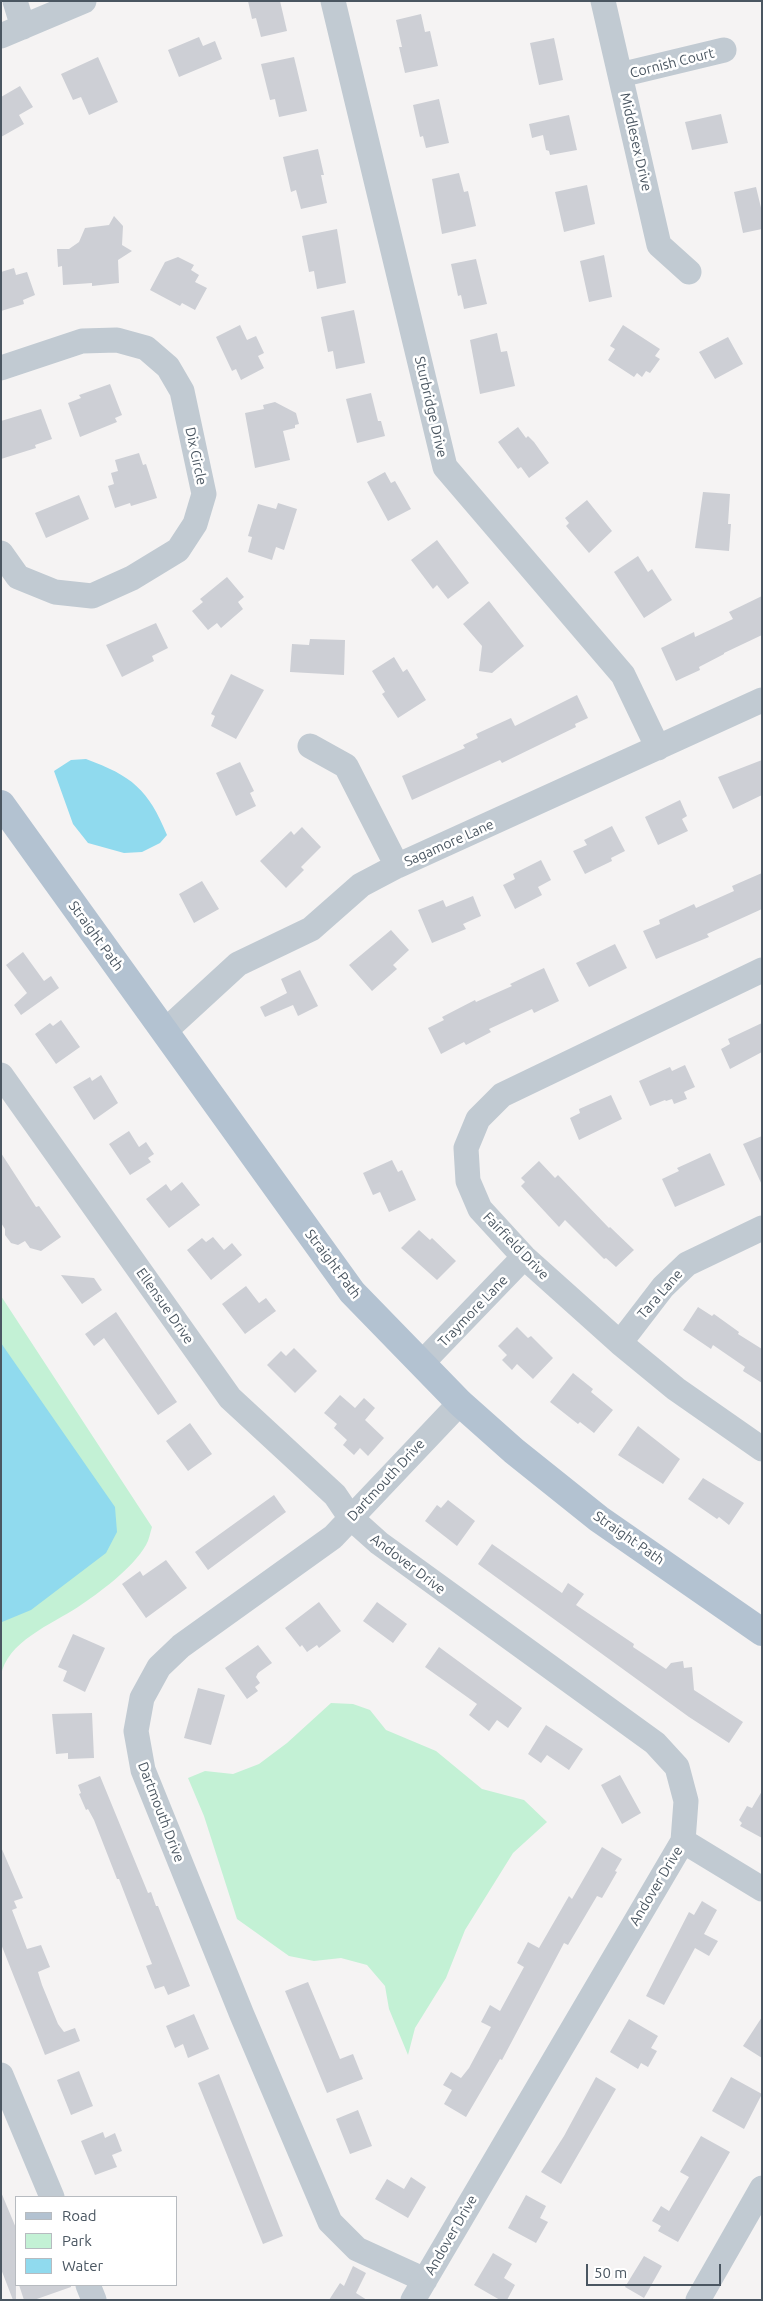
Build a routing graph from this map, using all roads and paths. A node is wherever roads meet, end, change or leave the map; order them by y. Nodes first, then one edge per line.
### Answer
1 (15, 1) edge
2 (84, 1) edge
3 (333, 1) edge
4 (603, 1) edge
5 (12, 32) edge
6 (724, 50) dead end
7 (620, 75) junction
8 (689, 272) dead end
9 (1, 368) edge
10 (1, 553) edge
11 (762, 700) edge
12 (310, 746) dead end
13 (658, 748) junction
14 (1, 804) edge
15 (396, 866) junction
16 (762, 970) edge
17 (165, 1031) junction
18 (1, 1075) edge
19 (762, 1228) edge
20 (524, 1257) junction
21 (620, 1343) junction
22 (421, 1364) junction
23 (460, 1403) junction
24 (762, 1449) edge
25 (350, 1518) junction
26 (762, 1632) edge
27 (683, 1841) junction
28 (762, 1889) edge
29 (2, 2079) edge
30 (762, 2188) edge
31 (52, 2196) edge
32 (88, 2286) edge
33 (419, 2290) edge
34 (94, 2300) edge
35 (698, 2300) edge

1 - 5 street
2 - 5 street
3 - 13 street, Sturbridge Drive
4 - 7 street, Middlesex Drive
6 - 7 street, Cornish Court
7 - 8 street, Middlesex Drive
9 - 10 street, Dix Circle
11 - 13 street, Sagamore Lane
12 - 15 street
13 - 15 street, Sagamore Lane
14 - 17 main road, Straight Path
15 - 17 street, Sagamore Lane
16 - 20 street, Fairfield Drive
17 - 22 main road, Straight Path
18 - 25 street, Ellensue Drive
19 - 21 street, Tara Lane
20 - 21 street, Fairfield Drive
20 - 22 street, Traymore Lane
21 - 24 street, Fairfield Drive
22 - 23 main road, Straight Path
23 - 25 street, Dartmouth Drive
23 - 26 main road, Straight Path
25 - 27 street, Andover Drive
25 - 33 street, Dartmouth Drive
27 - 28 street
27 - 33 street, Andover Drive
29 - 31 street
30 - 35 street
32 - 34 street

